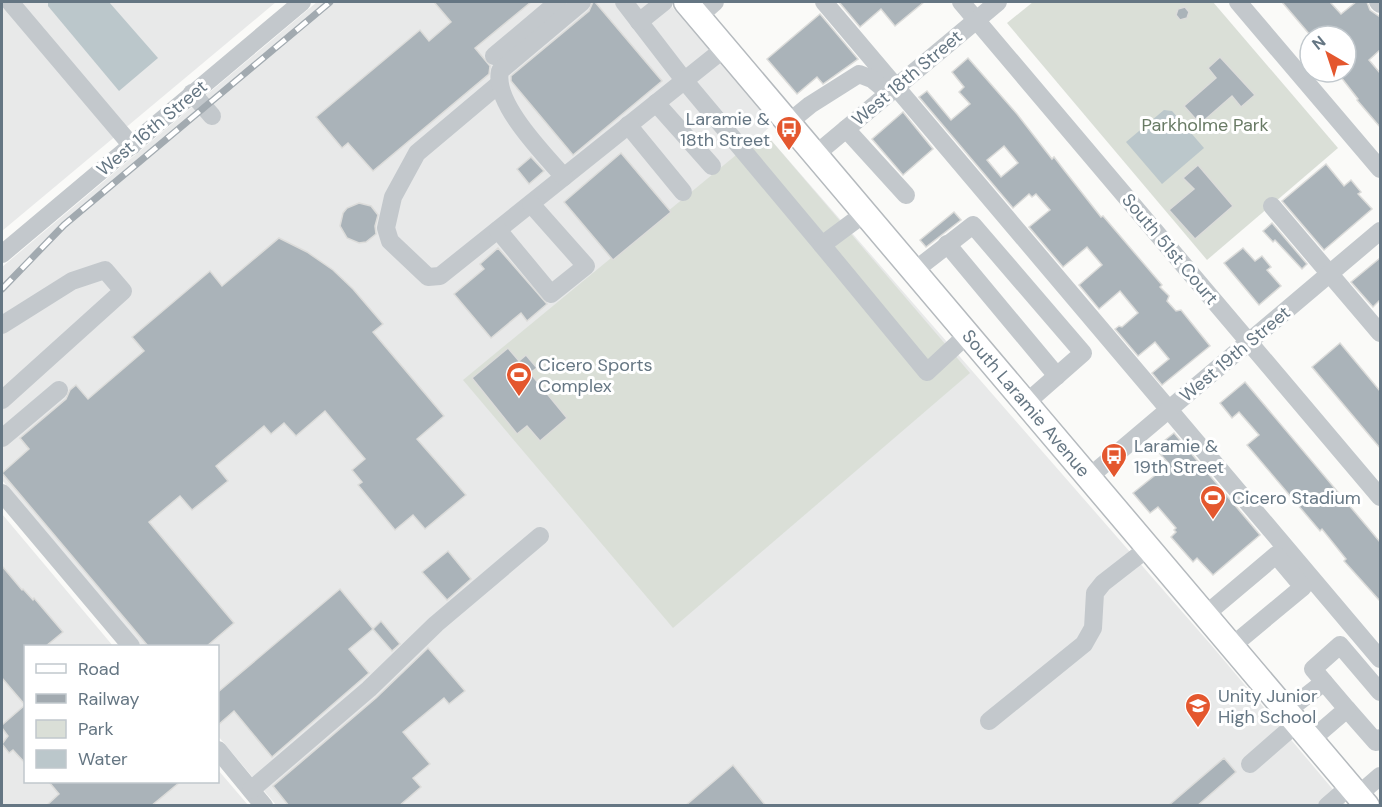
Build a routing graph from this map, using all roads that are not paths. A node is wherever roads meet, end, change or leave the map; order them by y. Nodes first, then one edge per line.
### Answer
1 (10, 2) edge
2 (302, 2) edge
3 (558, 2) edge
4 (582, 2) edge
5 (624, 2) edge
6 (664, 2) edge
7 (824, 2) edge
8 (960, 2) edge
9 (998, 2) edge
10 (1238, 2) edge
11 (700, 7) edge
12 (976, 20) junction
13 (639, 22) junction
14 (725, 48) junction
15 (494, 56) dead end
16 (684, 80) junction
17 (499, 84) junction
18 (892, 90) junction
19 (192, 93) junction
20 (656, 103) junction
21 (212, 116) dead end
22 (796, 116) junction
23 (628, 126) junction
24 (846, 129) junction
25 (132, 146) junction
26 (815, 155) junction
27 (712, 166) dead end
28 (1380, 170) edge
29 (564, 177) junction
30 (683, 192) dead end
31 (906, 195) dead end
32 (531, 204) junction
33 (1272, 206) dead end
34 (865, 213) junction
35 (498, 230) junction
36 (1380, 231) edge
37 (947, 244) junction
38 (822, 245) junction
39 (2, 254) edge
40 (914, 271) junction
41 (1330, 274) junction
42 (2, 324) edge
43 (1380, 333) edge
44 (968, 334) junction
45 (1249, 342) junction
46 (1057, 376) junction
47 (59, 390) dead end
48 (2, 399) edge
49 (1026, 404) junction
50 (1169, 409) junction
51 (2, 438) edge
52 (1089, 477) junction
53 (2, 494) edge
54 (1380, 497) edge
55 (540, 536) dead end
56 (1148, 548) junction
57 (1205, 615) junction
58 (130, 645) edge
59 (1232, 646) junction
60 (1380, 659) edge
61 (1324, 682) junction
62 (1380, 692) edge
63 (1347, 709) junction
64 (989, 721) dead end
65 (1298, 725) junction
66 (1380, 738) edge
67 (219, 751) edge
68 (1250, 764) dead end
69 (1380, 776) edge
70 (251, 790) junction
71 (1358, 795) edge
72 (264, 806) edge
73 (1327, 806) edge

1 - 25 street
2 - 19 street, West 16th Street
3 - 15 street
4 - 17 street
5 - 13 street
6 - 13 street
7 - 18 street
8 - 12 street, South 51st Court
9 - 12 street, West 18th Street
10 - 28 street
11 - 14 main road, South Laramie Avenue
12 - 18 street, West 18th Street
12 - 45 street, South 51st Court
13 - 16 street
14 - 16 street
14 - 22 main road, South Laramie Avenue
16 - 20 street
16 - 38 street
17 - 29 street
17 - 35 street
18 - 22 street
18 - 24 street, West 18th Street
18 - 50 street
19 - 21 street
19 - 25 street, West 16th Street
20 - 23 street
20 - 27 street
22 - 26 main road, South Laramie Avenue
23 - 29 street
23 - 30 street
24 - 26 street, West 18th Street
24 - 31 street
25 - 39 street, West 16th Street
26 - 34 main road, South Laramie Avenue
29 - 32 street
32 - 35 street
32 - 35 street
33 - 41 street
34 - 38 street
34 - 40 main road, South Laramie Avenue
36 - 41 street, West 19th Street
37 - 40 street
37 - 46 street
37 - 46 street
38 - 44 street
40 - 44 main road, South Laramie Avenue
41 - 43 street
41 - 45 street, West 19th Street
42 - 48 street
44 - 49 main road, South Laramie Avenue
45 - 50 street, West 19th Street
45 - 54 street, South 51st Court
46 - 49 street
47 - 51 street
49 - 52 main road, South Laramie Avenue
50 - 52 street, West 19th Street
50 - 60 street
52 - 56 main road, South Laramie Avenue
53 - 58 street
55 - 70 street
56 - 57 main road, South Laramie Avenue
56 - 64 street
57 - 59 main road, South Laramie Avenue
57 - 59 street
59 - 65 main road, South Laramie Avenue
61 - 62 street
61 - 63 street
61 - 65 street
63 - 65 street
63 - 66 street
65 - 68 street
65 - 71 main road, South Laramie Avenue
67 - 70 street
69 - 71 street
70 - 72 street
71 - 73 street

